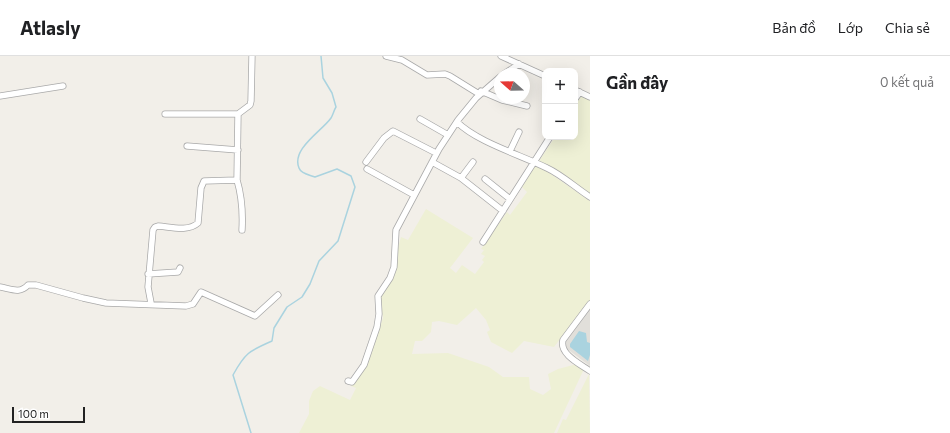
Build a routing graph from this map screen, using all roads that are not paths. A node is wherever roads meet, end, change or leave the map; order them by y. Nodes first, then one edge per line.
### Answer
1 (252, 56) edge
2 (386, 56) edge
3 (501, 56) edge
4 (518, 64) junction
5 (512, 68) edge
6 (542, 75) edge
7 (494, 82) edge
8 (62, 86) dead end
9 (578, 91) edge
10 (481, 92) junction
11 (0, 96) edge
12 (590, 97) edge
13 (527, 106) dead end
14 (165, 114) dead end
15 (238, 114) junction
16 (420, 119) dead end
17 (457, 122) junction
18 (519, 132) dead end
19 (448, 135) junction
20 (548, 140) edge
21 (187, 146) dead end
22 (238, 150) junction
23 (510, 151) junction
24 (436, 153) junction
25 (366, 162) dead end
26 (432, 162) junction
27 (473, 162) dead end
28 (534, 163) junction
29 (367, 169) dead end
30 (461, 178) junction
31 (485, 179) dead end
32 (237, 180) junction
33 (414, 195) junction
34 (590, 197) edge
35 (510, 199) junction
36 (503, 211) junction
37 (242, 230) dead end
38 (483, 242) dead end
39 (180, 268) dead end
40 (148, 274) junction
41 (0, 287) edge
42 (278, 295) dead end
43 (151, 303) junction
44 (590, 304) edge
45 (590, 371) edge
46 (348, 381) dead end

1 - 15 street
2 - 10 street
3 - 4 street
4 - 5 street
4 - 6 street
7 - 10 street
8 - 11 street
9 - 12 street
10 - 13 street
10 - 17 street
14 - 15 street
15 - 22 street
16 - 19 street
17 - 19 street
17 - 23 street
18 - 23 street
19 - 24 street
20 - 28 street
21 - 22 street
22 - 32 street
23 - 28 street
24 - 25 street
24 - 26 street
26 - 30 street
26 - 33 street
27 - 30 street
28 - 34 street
28 - 35 street
29 - 33 street
30 - 36 street
31 - 35 street
32 - 37 street
32 - 40 street
33 - 46 street
35 - 36 street
36 - 38 street
39 - 40 street
40 - 43 street
41 - 43 street
42 - 43 street
44 - 45 street

